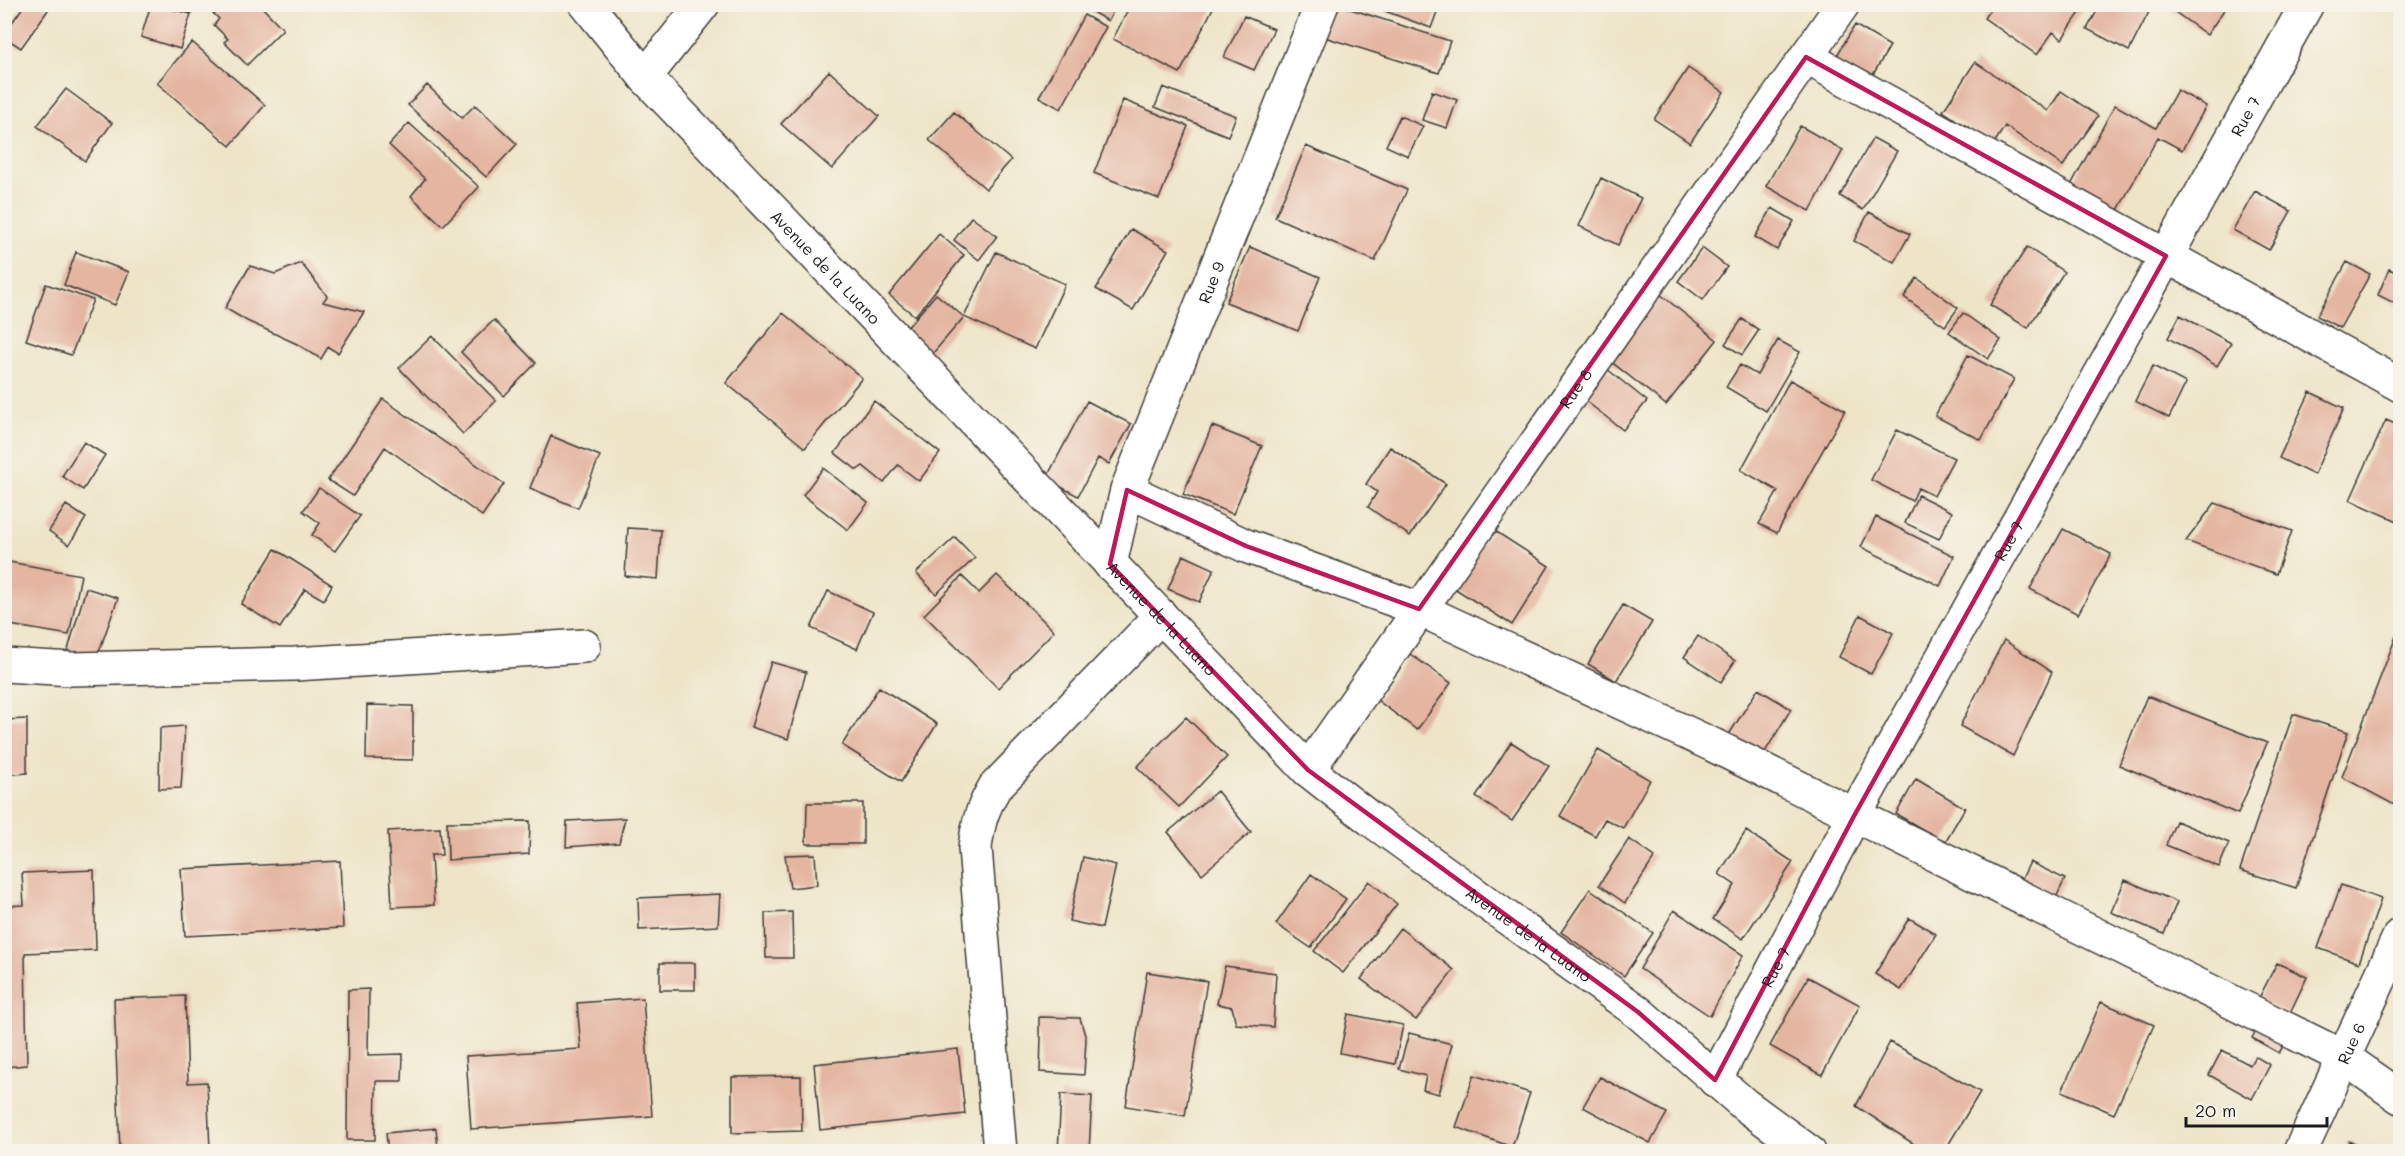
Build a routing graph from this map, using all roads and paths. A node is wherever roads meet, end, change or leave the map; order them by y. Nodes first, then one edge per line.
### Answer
1 (586, 4) edge
2 (703, 4) edge
3 (1322, 4) edge
4 (1843, 4) edge
5 (2307, 4) edge
6 (1806, 57) junction
7 (645, 77) junction
8 (2166, 256) junction
9 (2400, 385) edge
10 (1127, 490) junction
11 (1110, 564) junction
12 (1419, 609) junction
13 (1161, 616) junction
14 (584, 646) dead end
15 (4, 665) edge
16 (1308, 770) junction
17 (1854, 816) junction
18 (2400, 935) edge
19 (2343, 1057) junction
20 (1716, 1080) junction
21 (2400, 1097) edge
22 (1000, 1152) edge
23 (1809, 1152) edge
24 (2300, 1152) edge

1 - 7 street, Avenue de la Luano
2 - 7 street
3 - 10 street, Rue 9
4 - 6 street, Rue 8
5 - 8 street, Rue 7
6 - 8 street
6 - 12 street, Rue 8
7 - 11 street, Avenue de la Luano
8 - 9 street
8 - 17 street, Rue 7
10 - 11 street, Rue 9
10 - 12 street
11 - 13 street, Avenue de la Luano
12 - 16 street, Rue 8
12 - 17 street
13 - 16 street, Avenue de la Luano
13 - 22 street
14 - 15 street
16 - 20 street, Avenue de la Luano
17 - 19 street
17 - 20 street, Rue 7
18 - 19 street, Rue 6
19 - 21 street
19 - 24 street, Rue 6
20 - 23 street, Avenue de la Luano

